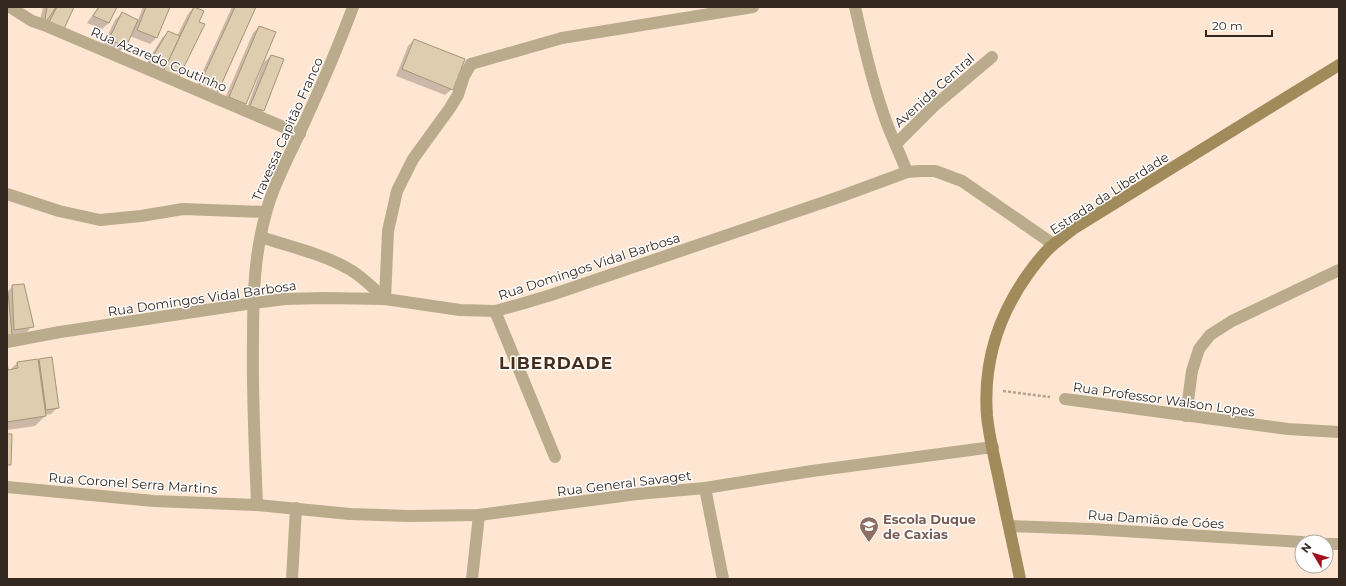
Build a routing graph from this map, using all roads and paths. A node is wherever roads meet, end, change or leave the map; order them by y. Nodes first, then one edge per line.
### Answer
1 (10, 7) edge
2 (353, 7) edge
3 (753, 7) edge
4 (855, 7) edge
5 (992, 57) dead end
6 (1339, 65) edge
7 (300, 134) junction
8 (896, 144) junction
9 (907, 172) junction
10 (7, 194) edge
11 (266, 212) junction
12 (260, 237) junction
13 (1053, 244) junction
14 (1339, 270) edge
15 (385, 299) junction
16 (253, 303) junction
17 (495, 311) junction
18 (7, 342) edge
19 (987, 388) junction
20 (1065, 400) joint
21 (1186, 416) junction
22 (1339, 432) edge
23 (993, 447) junction
24 (555, 457) dead end
25 (7, 487) edge
26 (705, 488) junction
27 (257, 505) junction
28 (296, 508) junction
29 (479, 515) junction
30 (1009, 526) junction
31 (1294, 542) edge
32 (292, 579) edge
33 (472, 579) edge
34 (723, 579) edge
35 (1020, 579) edge

1 - 7 street, Rua Azaredo Coutinho
2 - 7 street, Travessa Capitão Franco
3 - 15 street
4 - 8 street
5 - 8 street, Avenida Central
6 - 13 main road, Estrada da Liberdade
7 - 11 street, Travessa Capitão Franco
8 - 9 street
9 - 13 street, Rua Domingos Vidal Barbosa
9 - 17 street, Rua Domingos Vidal Barbosa
10 - 11 street
11 - 12 street, Travessa Capitão Franco
12 - 15 street
12 - 16 street, Travessa Capitão Franco
13 - 19 main road, Estrada da Liberdade
14 - 21 street
15 - 16 street, Rua Domingos Vidal Barbosa
15 - 17 street, Rua Domingos Vidal Barbosa
16 - 18 street, Rua Domingos Vidal Barbosa
16 - 27 street, Travessa Capitão Franco
17 - 24 street
19 - 20 path, Rua Professor Walson Lopes
19 - 23 main road, Estrada da Liberdade
20 - 21 street, Rua Professor Walson Lopes
21 - 22 street, Rua Professor Walson Lopes
23 - 26 street, Rua General Savaget
23 - 30 main road, Estrada da Liberdade
25 - 27 street, Rua Coronel Serra Martins
26 - 29 street, Rua General Savaget
26 - 34 street
27 - 28 street, Rua General Savaget
28 - 29 street, Rua General Savaget
28 - 32 street
29 - 33 street
30 - 31 street, Rua Damião de Góes
30 - 35 main road, Estrada da Liberdade

